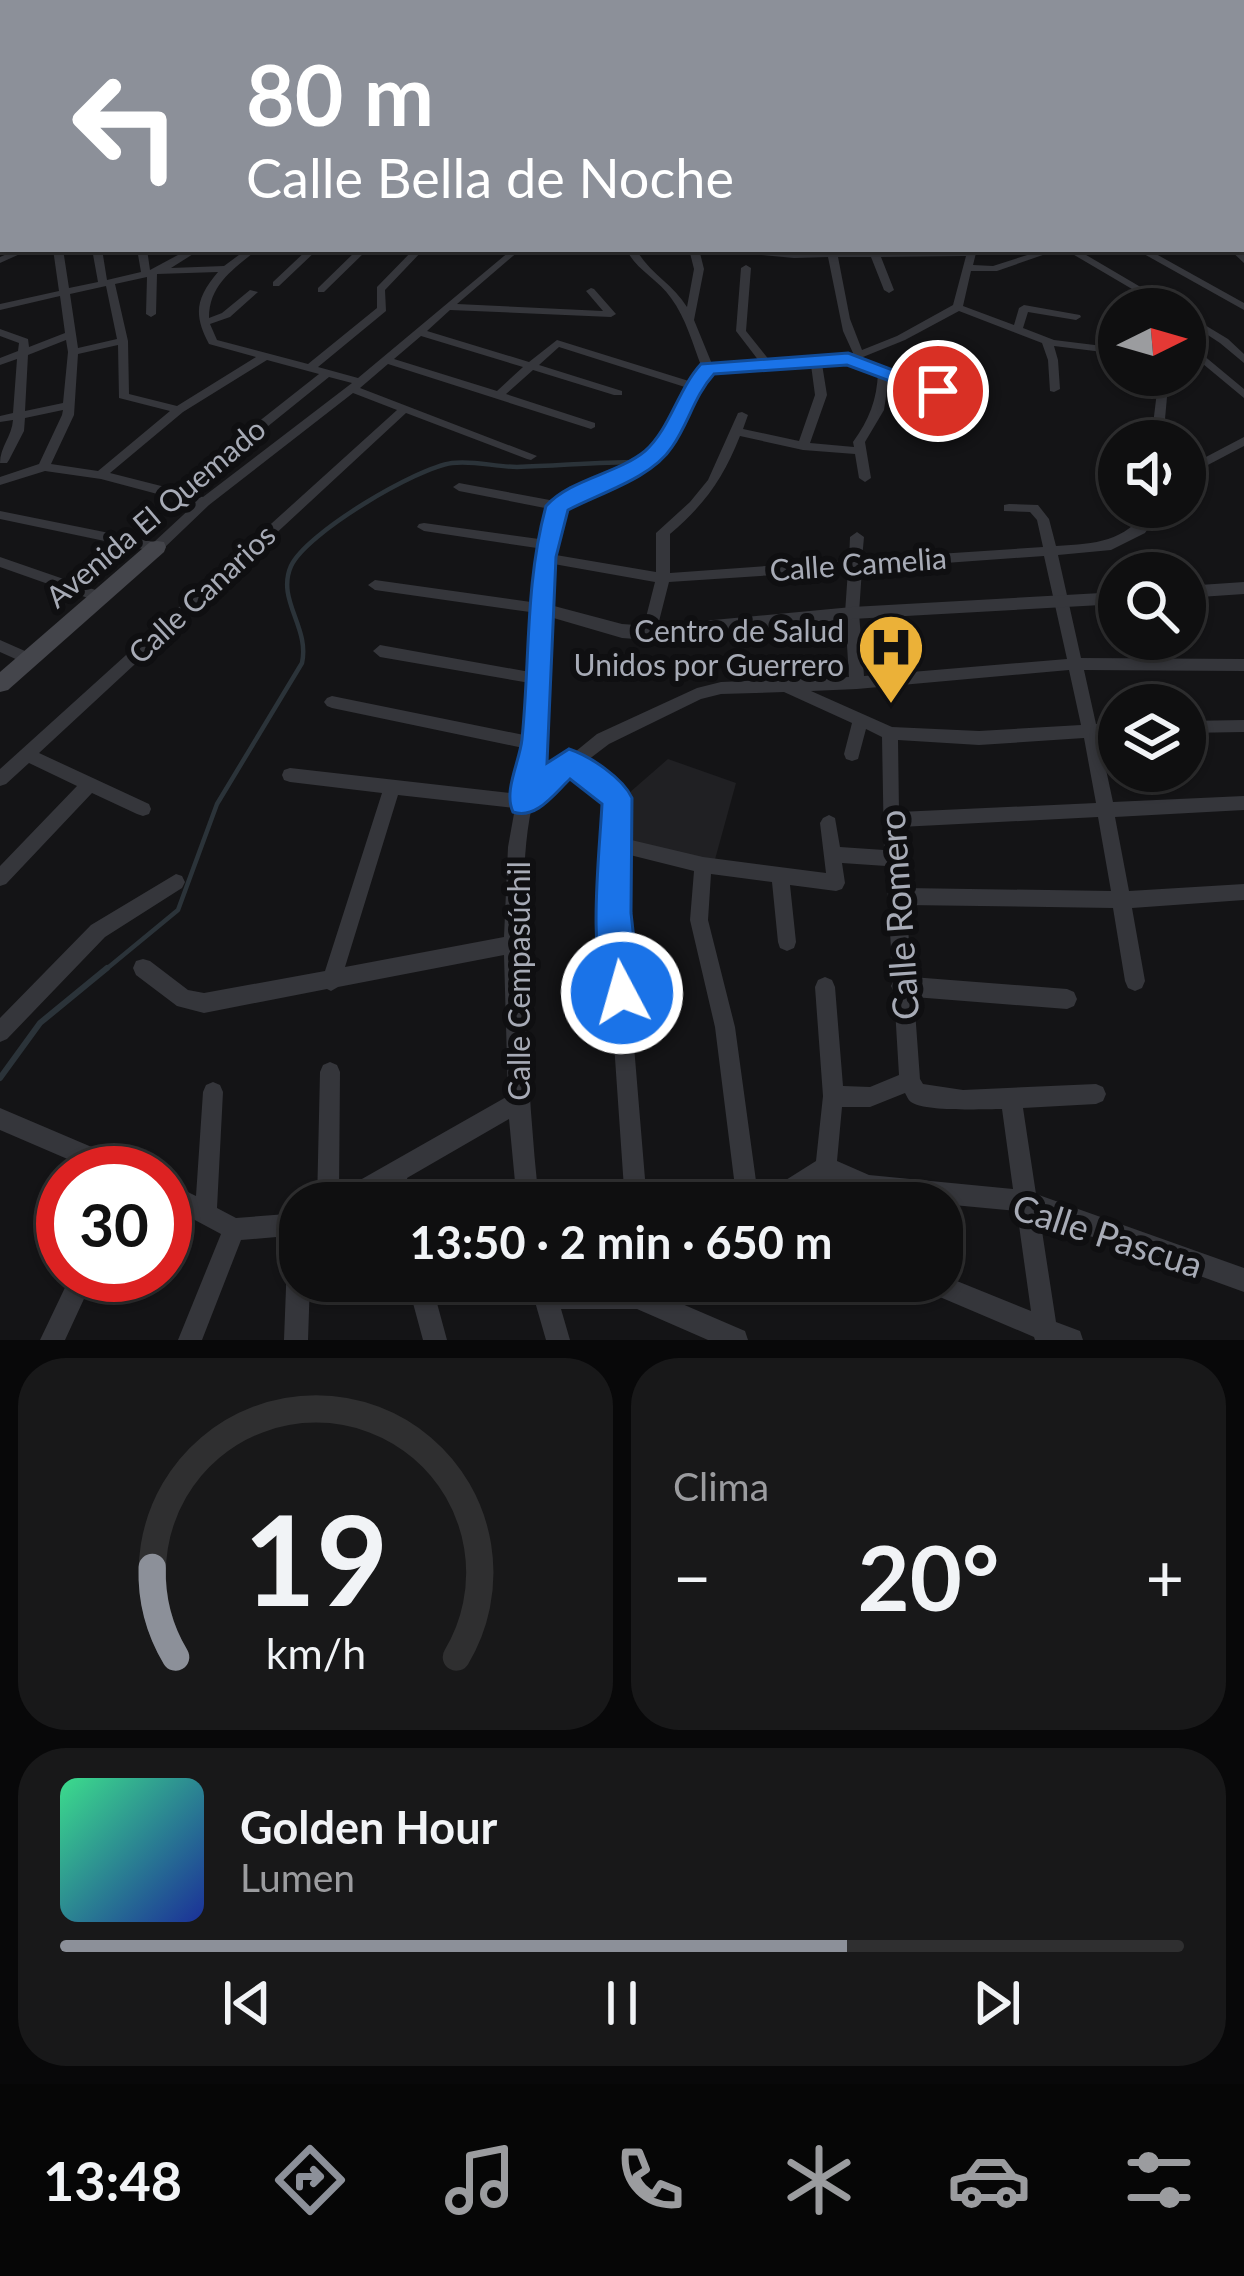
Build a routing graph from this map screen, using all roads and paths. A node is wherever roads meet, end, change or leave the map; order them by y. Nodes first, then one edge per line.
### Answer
1 (415, 0) edge
2 (426, 0) edge
3 (58, 252) edge
4 (98, 252) edge
5 (143, 252) edge
6 (190, 252) edge
7 (249, 252) edge
8 (310, 252) edge
9 (360, 252) edge
10 (416, 252) edge
11 (504, 252) edge
12 (633, 252) edge
13 (695, 252) edge
14 (791, 252) edge
15 (866, 252) edge
16 (908, 252) edge
17 (965, 252) edge
18 (1046, 252) edge
19 (1074, 252) edge
20 (1145, 252) edge
21 (510, 254) joint
22 (832, 254) junction
23 (746, 268) dead end
24 (969, 268) junction
25 (225, 269) junction
26 (152, 273) junction
27 (107, 282) junction
28 (276, 284) dead end
29 (1137, 288) edge
30 (321, 290) dead end
31 (889, 290) dead end
32 (591, 291) dead end
33 (64, 292) junction
34 (253, 292) dead end
35 (0, 307) edge
36 (450, 307) junction
37 (958, 307) junction
38 (1244, 307) edge
39 (151, 314) dead end
40 (1076, 317) dead end
41 (690, 318) junction
42 (206, 322) junction
43 (1206, 329) edge
44 (1016, 330) junction
45 (0, 332) edge
46 (420, 332) junction
47 (70, 335) junction
48 (1046, 340) junction
49 (123, 341) junction
50 (1098, 348) edge
51 (23, 350) junction
52 (73, 352) junction
53 (264, 357) junction
54 (854, 357) junction
55 (386, 360) junction
56 (1244, 360) edge
57 (816, 361) junction
58 (0, 362) edge
59 (765, 362) junction
60 (1206, 362) edge
61 (529, 366) junction
62 (708, 368) junction
63 (309, 369) junction
64 (883, 371) junction
65 (326, 374) junction
66 (356, 386) junction
67 (692, 386) junction
68 (1054, 389) dead end
69 (618, 393) dead end
70 (498, 395) junction
71 (1244, 395) edge
72 (952, 404) dead end
73 (68, 406) junction
74 (404, 409) junction
75 (179, 410) junction
76 (742, 415) dead end
77 (16, 416) junction
78 (0, 419) edge
79 (591, 425) dead end
80 (735, 431) junction
81 (1244, 441) edge
82 (803, 446) junction
83 (862, 451) junction
84 (531, 456) dead end
85 (3, 460) dead end
86 (1206, 461) edge
87 (44, 467) junction
88 (101, 475) junction
89 (865, 478) dead end
90 (0, 481) edge
91 (459, 487) dead end
92 (175, 494) junction
93 (206, 502) junction
94 (557, 506) junction
95 (1009, 508) dead end
96 (0, 515) edge
97 (424, 527) dead end
98 (1139, 528) edge
99 (857, 537) dead end
100 (157, 547) junction
101 (1049, 549) junction
102 (545, 551) junction
103 (0, 562) edge
104 (852, 562) junction
105 (663, 578) junction
106 (375, 585) dead end
107 (1244, 588) edge
108 (1206, 590) edge
109 (101, 598) junction
110 (1098, 600) edge
111 (1060, 603) junction
112 (539, 608) junction
113 (851, 613) junction
114 (649, 633) junction
115 (0, 646) edge
116 (380, 651) dead end
117 (29, 659) junction
118 (1073, 664) junction
119 (1244, 665) edge
120 (538, 679) junction
121 (0, 683) edge
122 (857, 683) junction
123 (787, 687) junction
124 (332, 702) dead end
125 (860, 723) junction
126 (1244, 726) edge
127 (1206, 727) edge
128 (1098, 730) edge
129 (1087, 731) junction
130 (890, 733) junction
131 (536, 743) junction
132 (26, 754) junction
133 (852, 754) dead end
134 (569, 761) junction
135 (290, 775) dead end
136 (0, 778) edge
137 (90, 784) junction
138 (392, 786) junction
139 (524, 802) junction
140 (1244, 803) edge
141 (143, 809) dead end
142 (1106, 811) junction
143 (891, 820) junction
144 (829, 823) dead end
145 (617, 844) junction
146 (834, 854) junction
147 (895, 859) junction
148 (703, 865) junction
149 (780, 876) junction
150 (0, 878) edge
151 (176, 882) dead end
152 (1244, 892) edge
153 (896, 896) junction
154 (1123, 900) junction
155 (787, 942) dead end
156 (515, 944) junction
157 (142, 968) dead end
158 (331, 981) junction
159 (1135, 981) dead end
160 (901, 986) junction
161 (825, 988) dead end
162 (1067, 999) dead end
163 (0, 1032) edge
164 (330, 1072) dead end
165 (913, 1088) junction
166 (213, 1092) dead end
167 (1096, 1094) dead end
168 (833, 1096) junction
169 (1011, 1099) junction
170 (517, 1102) junction
171 (11, 1123) edge
172 (64, 1146) edge
173 (826, 1167) junction
174 (395, 1171) junction
175 (328, 1182) edge
176 (377, 1182) edge
177 (397, 1182) edge
178 (526, 1182) edge
179 (634, 1182) edge
180 (745, 1182) edge
181 (803, 1182) edge
182 (1024, 1201) junction
183 (192, 1206) edge
184 (206, 1214) junction
185 (279, 1226) edge
186 (234, 1229) junction
187 (1244, 1280) edge
188 (963, 1297) edge
189 (70, 1302) edge
190 (297, 1302) edge
191 (425, 1302) edge
192 (547, 1302) edge
193 (657, 1302) edge
194 (1047, 1335) edge
195 (52, 1340) edge
196 (190, 1340) edge
197 (296, 1340) edge
198 (435, 1340) edge
199 (558, 1340) edge
200 (736, 1340) edge
201 (1071, 1340) edge

1 - 2 street
3 - 33 street
4 - 27 street
5 - 26 street
6 - 26 street
7 - 25 street
8 - 28 street
9 - 30 street
10 - 63 street
11 - 21 street
12 - 41 street
13 - 41 street
14 - 22 street
15 - 16 street
15 - 22 street
15 - 31 street
17 - 24 street
18 - 24 street
19 - 29 street
20 - 38 street
21 - 36 street, Avenida El Quemado
22 - 54 street
23 - 59 street
24 - 37 street
25 - 26 street
25 - 42 street
26 - 27 street
26 - 39 street
27 - 33 street
27 - 49 street
32 - 36 street
33 - 35 street
33 - 47 street
34 - 42 street
36 - 46 street, Avenida El Quemado
37 - 44 street
37 - 54 street
40 - 44 street
41 - 62 street
42 - 53 street
43 - 56 street
44 - 48 street
45 - 51 street
46 - 55 street, Avenida El Quemado
46 - 61 street
47 - 51 street
47 - 52 street
48 - 50 street
48 - 68 street
49 - 52 street
49 - 75 street
51 - 58 street
51 - 77 street
52 - 73 street
53 - 63 street
53 - 75 street
54 - 57 street
54 - 64 street
55 - 66 street, Avenida El Quemado
55 - 70 street
57 - 59 street
57 - 82 street
59 - 62 street
60 - 71 street
61 - 67 street
61 - 69 street
61 - 70 street
62 - 67 street
63 - 65 street
64 - 72 street
64 - 83 street
65 - 66 street
65 - 92 street
66 - 74 street
66 - 93 street, Avenida El Quemado
67 - 94 street
70 - 79 street
73 - 77 street
73 - 87 street
74 - 84 street
74 - 132 street, Calle Canarios
75 - 88 street
76 - 80 street
77 - 78 street
77 - 85 street
80 - 82 street
80 - 105 street
81 - 86 street
82 - 83 street
83 - 89 street
87 - 88 street
87 - 90 street
88 - 92 street
91 - 94 street
92 - 93 street
93 - 100 street, Avenida El Quemado
94 - 102 street, Calle Cempasúchil
95 - 101 street
96 - 100 street
97 - 102 street, Calle Camelia
98 - 101 street, Calle Camelia
99 - 104 street
100 - 109 main road, Avenida El Quemado
101 - 104 street, Calle Camelia
101 - 111 street
102 - 105 street, Calle Camelia
102 - 112 street, Calle Cempasúchil
103 - 109 street
104 - 105 street, Calle Camelia
104 - 113 street
105 - 114 street
106 - 112 street
107 - 108 street
109 - 117 main road, Avenida El Quemado
110 - 111 street
111 - 113 street
111 - 118 street
112 - 114 street
112 - 120 street, Calle Cempasúchil
113 - 114 street
113 - 122 street
115 - 117 street
116 - 120 street
117 - 121 main road, Avenida El Quemado
118 - 119 street
118 - 122 street
118 - 129 street
120 - 131 street, Calle Cempasúchil
122 - 123 street
123 - 125 street
123 - 134 street
124 - 131 street
125 - 130 street
125 - 133 street
126 - 127 street
128 - 129 street
129 - 130 street
129 - 142 street
130 - 143 street, Calle Romero
131 - 139 street, Calle Cempasúchil
132 - 136 street, Calle Canarios
132 - 137 street
134 - 139 street
134 - 145 street
135 - 138 street
137 - 141 street
137 - 150 street
138 - 139 street
138 - 158 street
139 - 156 street, Calle Cempasúchil
140 - 142 street
142 - 143 street
142 - 154 street
143 - 147 street, Calle Romero
144 - 146 street
145 - 148 street
145 - 179 street
146 - 147 street
146 - 149 street
147 - 153 street, Calle Romero
148 - 149 street
148 - 180 street
149 - 155 street
151 - 163 street
152 - 154 street
153 - 154 street
153 - 160 street, Calle Romero
154 - 159 street
156 - 158 street
156 - 170 street, Calle Cempasúchil
157 - 158 street
160 - 162 street
160 - 165 street, Calle Romero
161 - 168 street
164 - 175 street
165 - 168 street
165 - 169 street
166 - 184 street
167 - 169 street
168 - 173 street
169 - 182 street
170 - 174 street
170 - 178 street, Calle Cempasúchil
171 - 172 street
173 - 181 street
173 - 182 street, Calle Pascua
174 - 176 street
174 - 177 street
182 - 187 street, Calle Pascua
182 - 194 street
183 - 184 street
184 - 186 street
185 - 186 street
186 - 196 street
188 - 194 street
189 - 195 street
190 - 197 street
191 - 198 street
192 - 199 street
193 - 200 street
194 - 201 street

